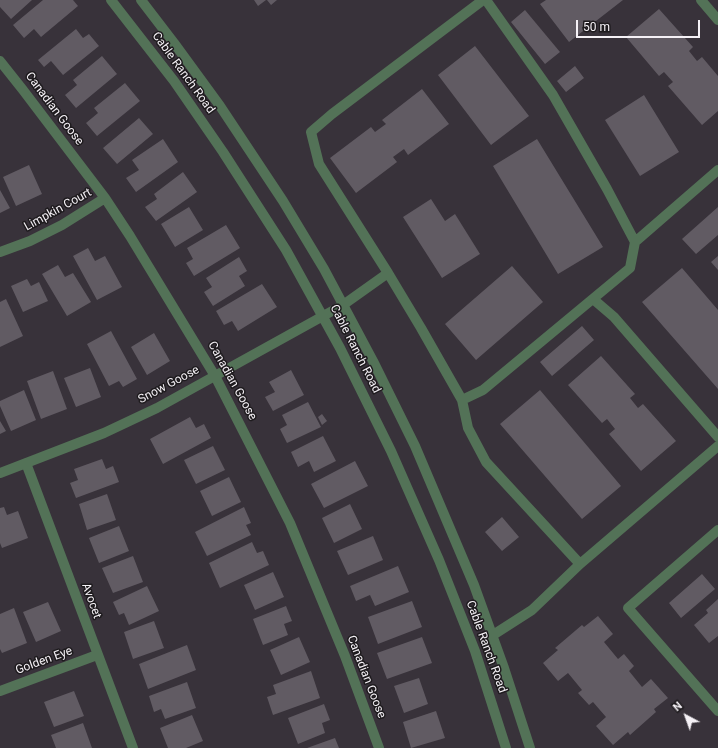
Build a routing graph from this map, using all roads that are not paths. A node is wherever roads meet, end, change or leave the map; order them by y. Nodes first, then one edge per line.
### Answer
1 (111, 0) edge
2 (141, 0) edge
3 (485, 0) edge
4 (701, 0) edge
5 (718, 20) edge
6 (0, 61) edge
7 (718, 170) edge
8 (105, 198) junction
9 (635, 242) junction
10 (0, 252) edge
11 (388, 273) junction
12 (592, 299) junction
13 (343, 305) junction
14 (323, 316) junction
15 (215, 376) junction
16 (462, 400) junction
17 (718, 437) edge
18 (718, 446) edge
19 (26, 463) junction
20 (0, 473) edge
21 (718, 530) edge
22 (580, 564) junction
23 (493, 635) junction
24 (97, 655) junction
25 (0, 691) edge
26 (718, 711) edge
27 (133, 748) edge
28 (379, 748) edge
29 (506, 748) edge
30 (530, 748) edge

1 - 14 street, Cable Ranch Road
2 - 13 street, Cable Ranch Road
3 - 9 street
3 - 11 street
4 - 5 street
6 - 8 street, Canadian Goose
7 - 9 street
8 - 10 street, Limpkin Court
8 - 15 street, Canadian Goose
9 - 12 street
11 - 13 street, Snow Goose
11 - 16 street
12 - 16 street
12 - 17 street
13 - 14 street, Snow Goose
13 - 23 street, Cable Ranch Road
14 - 15 street, Snow Goose
14 - 29 street, Cable Ranch Road
15 - 19 street, Snow Goose
15 - 28 street, Canadian Goose
16 - 22 street
18 - 22 street
19 - 20 street, Snow Goose
19 - 24 street, Avocet
21 - 26 street
22 - 23 street
23 - 30 street, Cable Ranch Road
24 - 25 street, Golden Eye
24 - 27 street, Avocet

